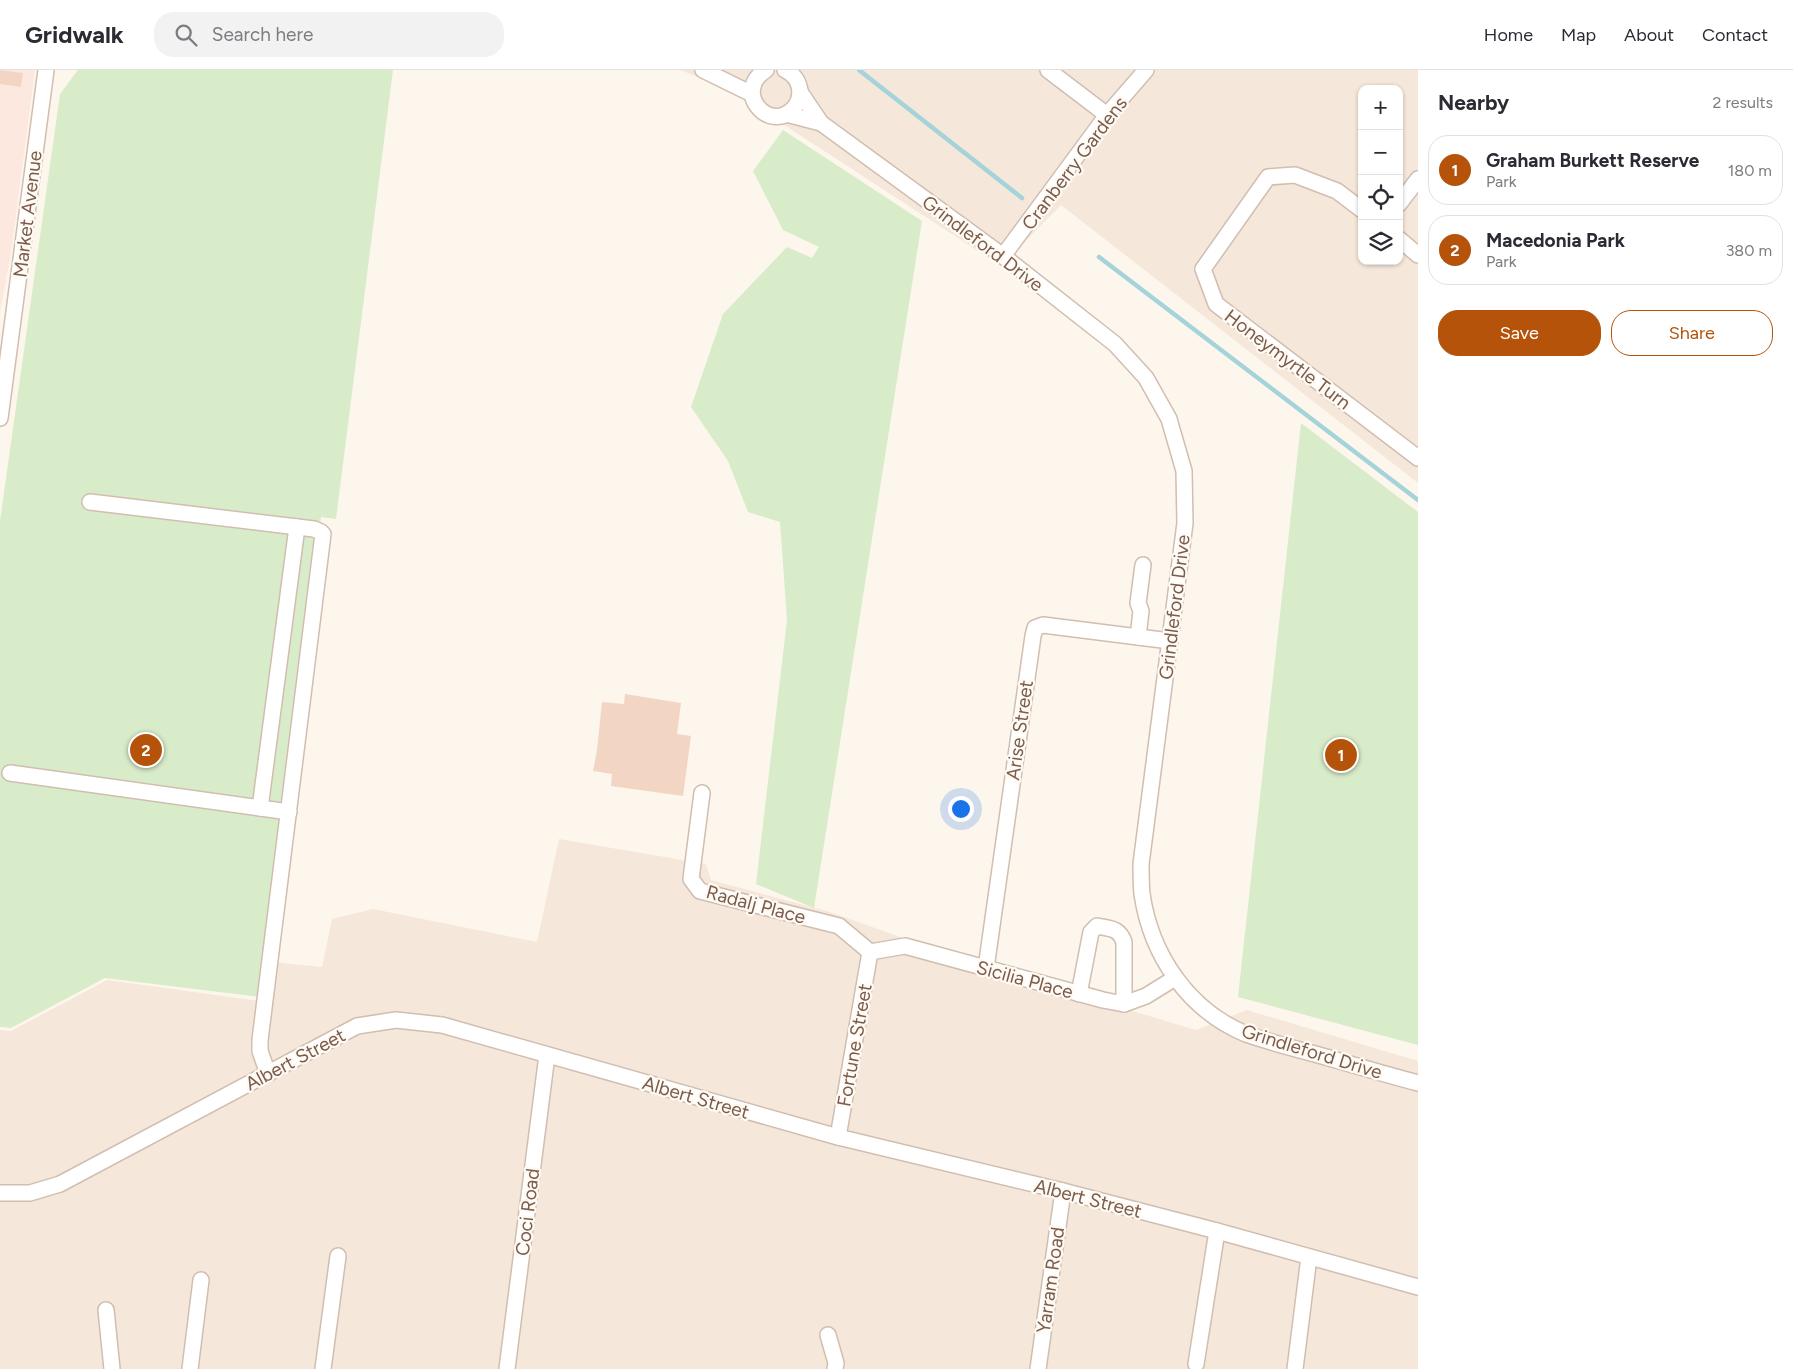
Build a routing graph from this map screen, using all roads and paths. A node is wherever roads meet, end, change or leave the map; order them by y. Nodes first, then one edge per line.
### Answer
1 (46, 70) edge
2 (703, 70) edge
3 (785, 70) edge
4 (807, 70) edge
5 (1048, 70) edge
6 (1146, 70) edge
7 (760, 71) edge
8 (799, 88) junction
9 (752, 94) junction
10 (786, 114) junction
11 (1107, 115) junction
12 (821, 123) junction
13 (1418, 179) edge
14 (1403, 199) edge
15 (1358, 207) edge
16 (1403, 243) edge
17 (1418, 254) edge
18 (1003, 256) junction
19 (0, 418) edge
20 (1418, 458) edge
21 (90, 502) dead end
22 (297, 527) junction
23 (1143, 565) dead end
24 (1133, 637) junction
25 (1170, 642) junction
26 (10, 773) dead end
27 (702, 793) dead end
28 (260, 808) junction
29 (289, 812) junction
30 (870, 952) junction
31 (986, 968) junction
32 (1175, 978) junction
33 (1079, 994) junction
34 (1124, 1004) junction
35 (547, 1054) junction
36 (268, 1074) junction
37 (1418, 1083) edge
38 (838, 1138) junction
39 (1063, 1191) junction
40 (0, 1193) edge
41 (1217, 1231) junction
42 (338, 1256) dead end
43 (1309, 1257) junction
44 (201, 1280) dead end
45 (1418, 1287) edge
46 (106, 1310) dead end
47 (828, 1335) dead end
48 (1196, 1364) dead end
49 (112, 1369) edge
50 (190, 1369) edge
51 (323, 1369) edge
52 (506, 1369) edge
53 (835, 1369) edge
54 (1038, 1369) edge
55 (1295, 1369) edge

1 - 19 street, Market Avenue
2 - 9 street, Grindleford Drive
3 - 8 street, Grindleford Drive
4 - 8 street
5 - 11 street
6 - 11 street, Cranberry Gardens
7 - 9 street
8 - 10 street
8 - 12 street, Grindleford Drive
9 - 10 street, Grindleford Drive
10 - 12 street, Grindleford Drive
11 - 18 street, Cranberry Gardens
12 - 18 street, Grindleford Drive
13 - 14 street
15 - 20 street, Honeymyrtle Turn
16 - 17 street
18 - 25 street, Grindleford Drive
21 - 22 street
22 - 28 street
22 - 29 street
23 - 24 street
24 - 25 street, Arise Street
24 - 31 street, Arise Street
25 - 32 street, Grindleford Drive
26 - 28 street
27 - 30 street, Radalj Place
28 - 29 street
29 - 36 street
30 - 31 street, Sicilia Place
30 - 38 street, Fortune Street
31 - 33 street, Sicilia Place
32 - 34 street
32 - 37 street, Grindleford Drive
33 - 34 street, Sicilia Place
33 - 34 street
35 - 36 street, Albert Street
35 - 38 street, Albert Street
35 - 52 street, Coci Road
36 - 40 street, Albert Street
38 - 39 street, Albert Street
39 - 41 street, Albert Street
39 - 54 street, Yarram Road
41 - 43 street, Albert Street
41 - 48 street
42 - 51 street
43 - 45 street, Albert Street
43 - 55 street
44 - 50 street
46 - 49 street
47 - 53 street

